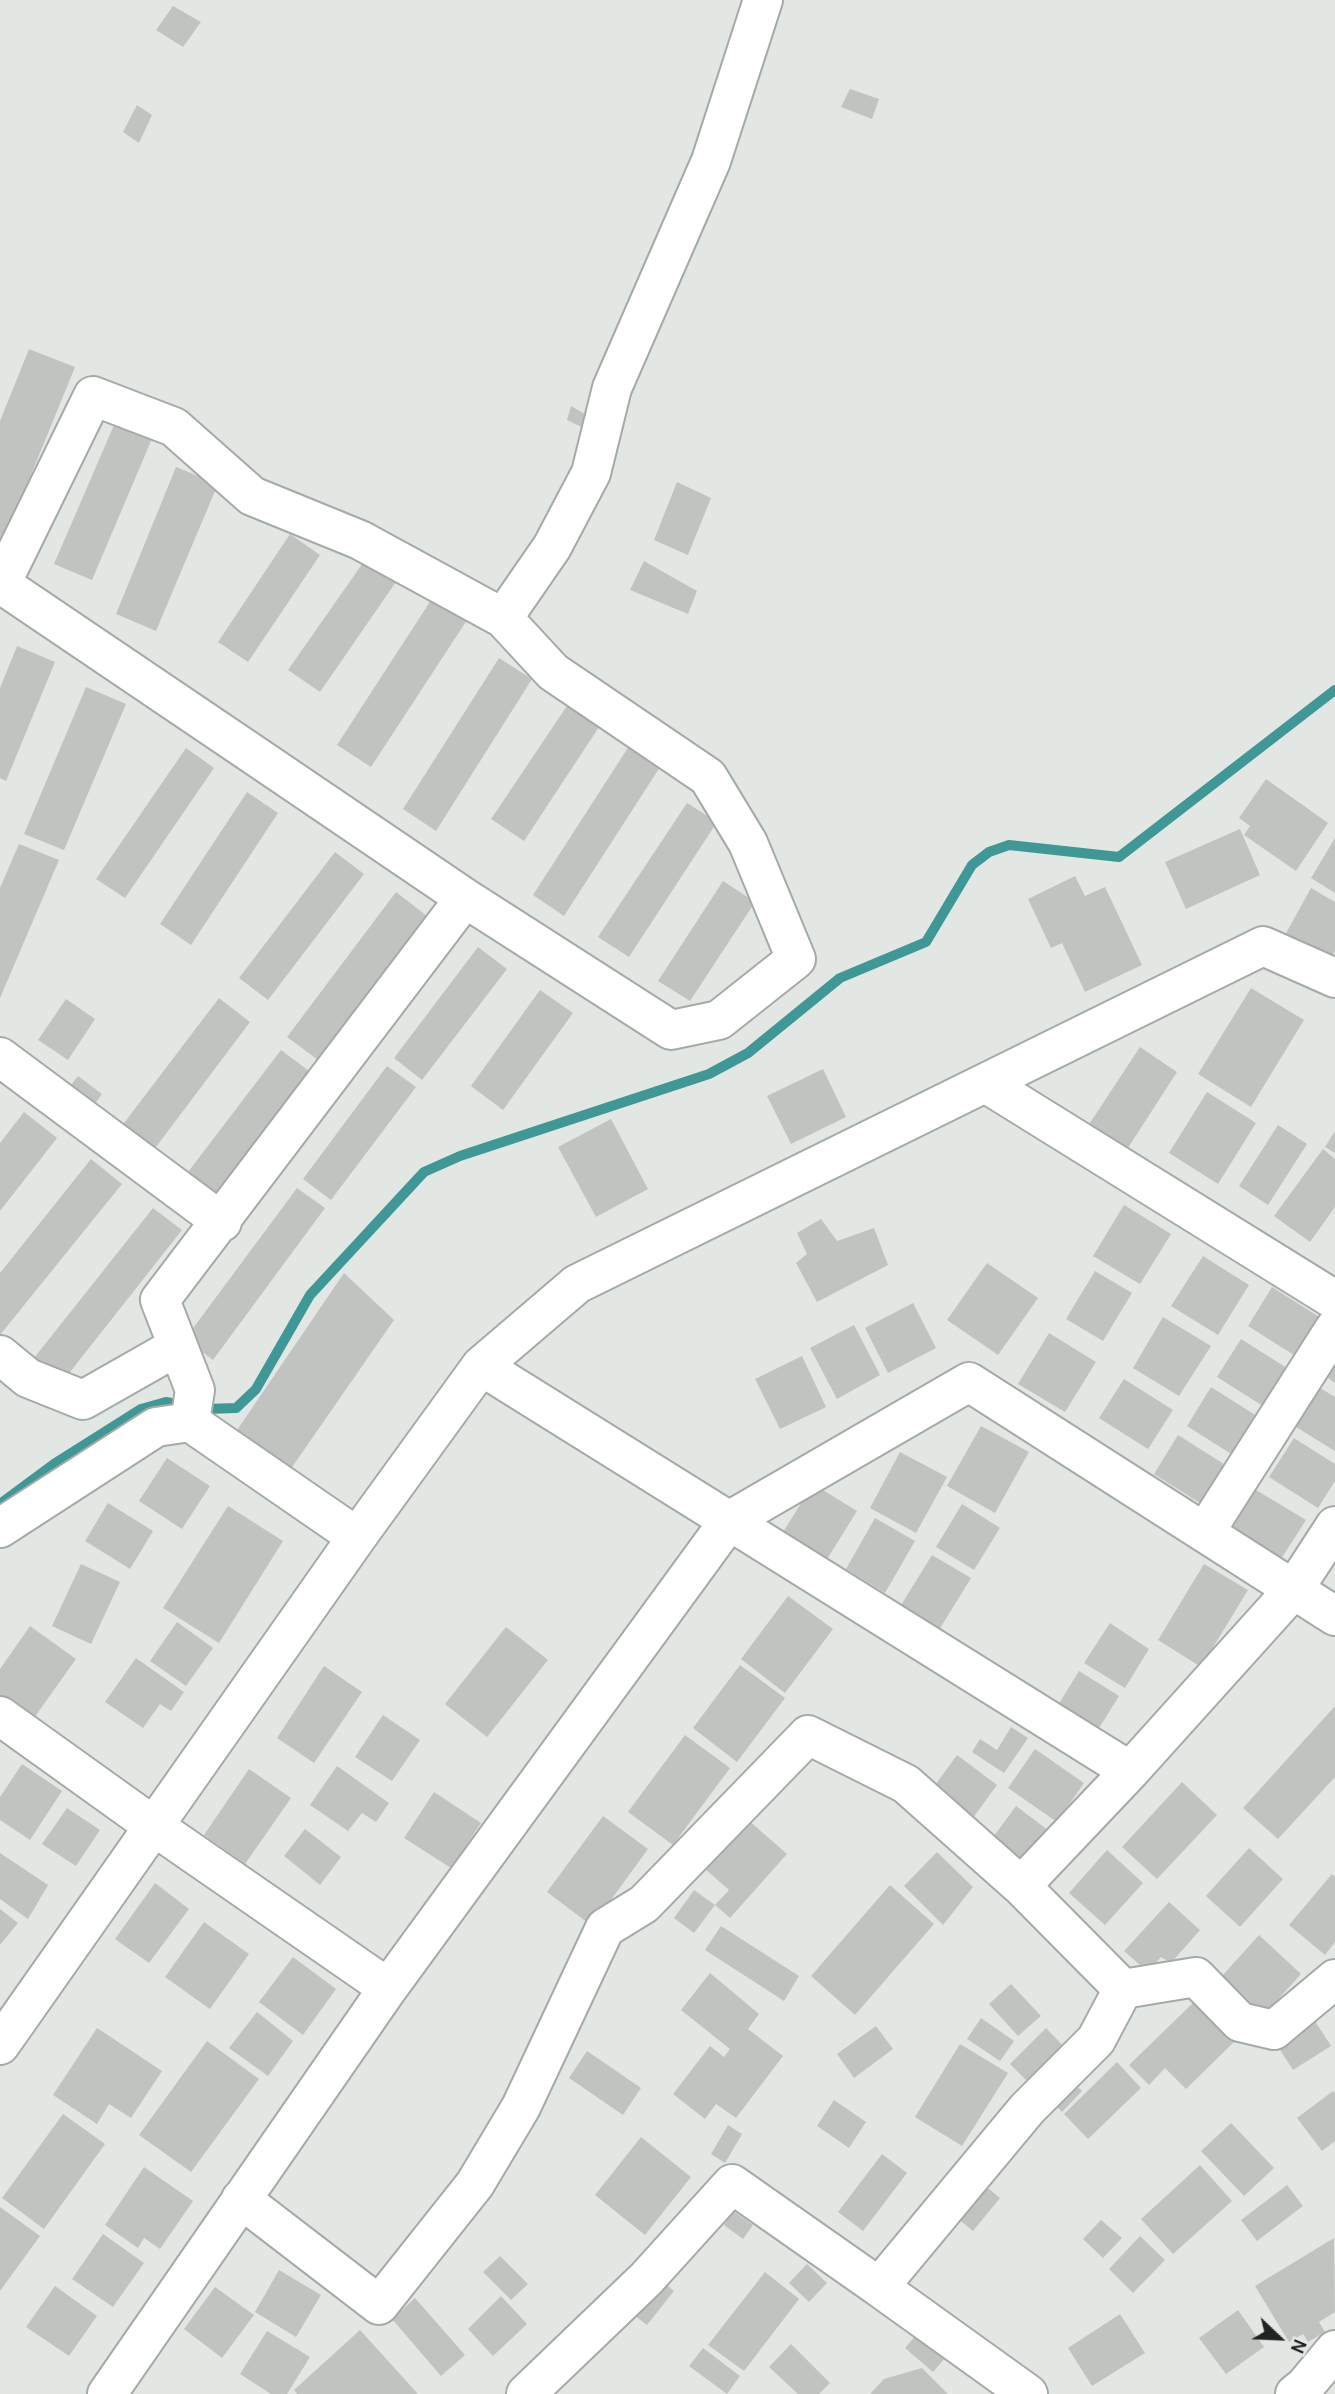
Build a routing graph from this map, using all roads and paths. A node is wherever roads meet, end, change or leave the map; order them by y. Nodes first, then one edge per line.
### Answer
1 (763, 0) edge
2 (0, 584) edge
3 (503, 618) junction
4 (465, 898) junction
5 (1335, 978) edge
6 (0, 1057) edge
7 (987, 1084) junction
8 (222, 1222) junction
9 (1335, 1300) edge
10 (1335, 1328) edge
11 (178, 1346) junction
12 (0, 1355) edge
13 (481, 1366) junction
14 (192, 1406) junction
15 (730, 1521) junction
16 (1335, 1526) edge
17 (0, 1528) edge
18 (1205, 1532) junction
19 (357, 1537) junction
20 (1294, 1589) junction
21 (1335, 1616) edge
22 (0, 1716) edge
23 (1130, 1771) junction
24 (155, 1827) junction
25 (1021, 1886) junction
26 (1335, 1979) edge
27 (388, 1988) junction
28 (1123, 1989) junction
29 (0, 2045) edge
30 (241, 2199) junction
31 (878, 2287) junction
32 (1335, 2350) edge
33 (107, 2394) edge
34 (526, 2394) edge
35 (1028, 2394) edge
36 (1295, 2394) edge

1 - 3 street
2 - 3 street
2 - 4 street
3 - 4 street
4 - 8 street
5 - 7 street
6 - 8 street
7 - 9 street
7 - 13 street
8 - 11 street
10 - 18 street
11 - 12 street
11 - 14 street
13 - 15 street
13 - 19 street
14 - 17 street
14 - 19 street
15 - 18 street
15 - 23 street
15 - 27 street
16 - 20 street
18 - 20 street
19 - 24 street
20 - 21 street
20 - 23 street
22 - 24 street
23 - 25 street
24 - 27 street
24 - 29 street
25 - 28 street
25 - 30 street
26 - 28 street
27 - 30 street
28 - 31 street
30 - 33 street
31 - 34 street
31 - 35 street
32 - 36 street

